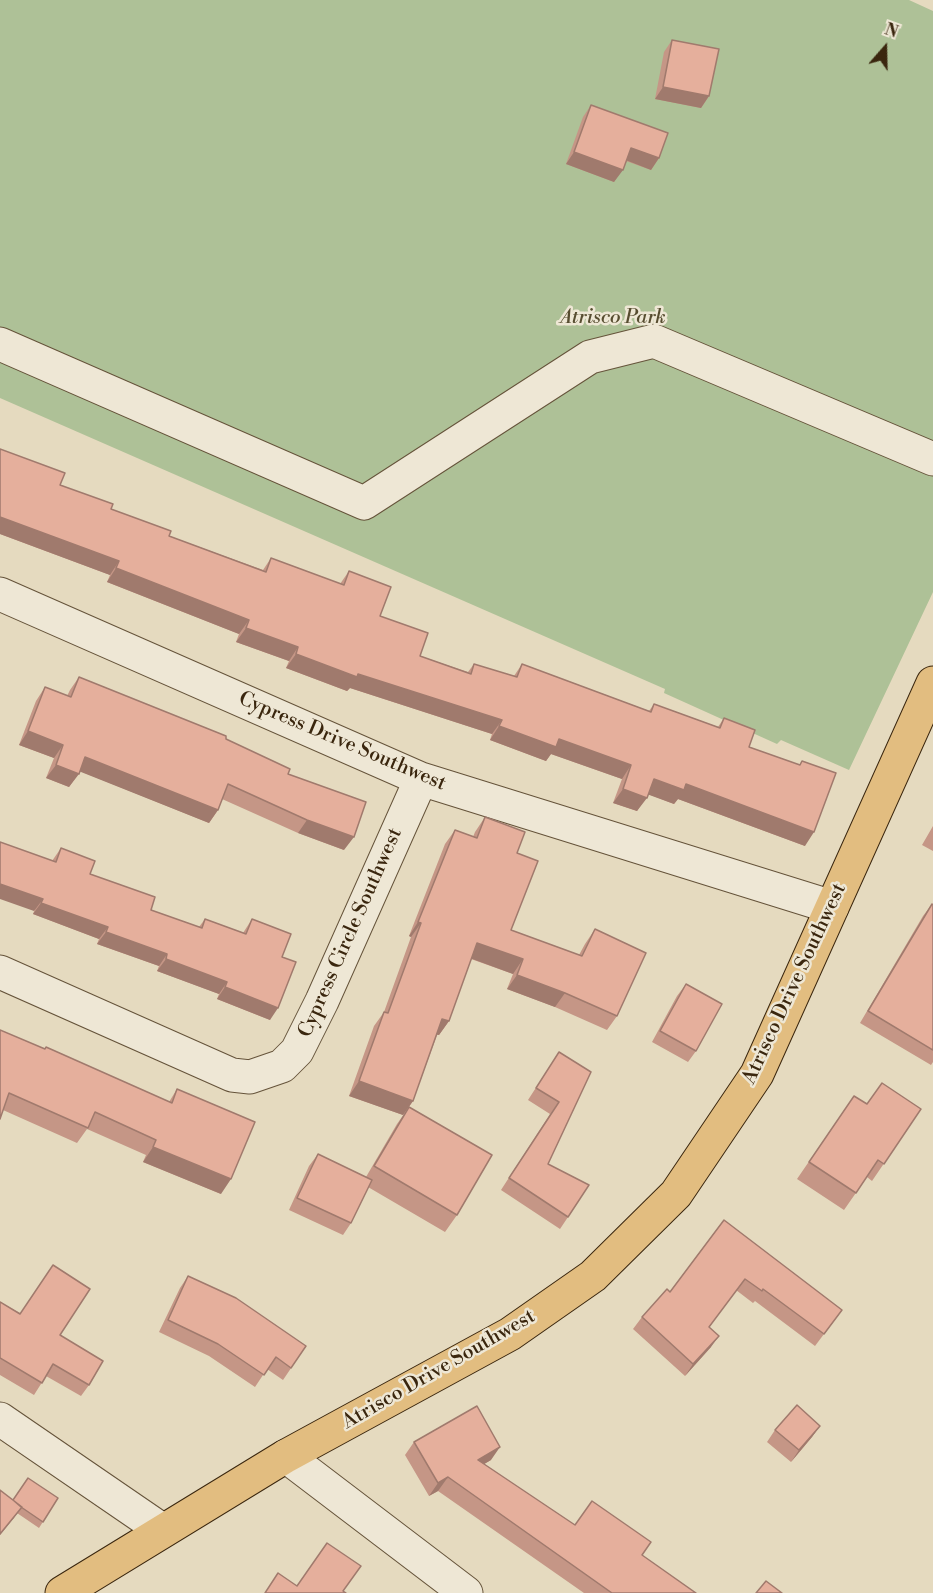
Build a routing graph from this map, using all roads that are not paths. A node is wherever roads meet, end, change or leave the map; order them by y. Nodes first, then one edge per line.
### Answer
1 (0, 344) edge
2 (929, 448) edge
3 (0, 594) edge
4 (933, 683) edge
5 (421, 779) junction
6 (832, 907) junction
7 (0, 972) edge
8 (0, 1419) edge
9 (286, 1456) junction
10 (162, 1530) junction
11 (62, 1593) edge
12 (466, 1593) edge

1 - 2 street
3 - 5 street, Cypress Drive Southwest
4 - 6 main road, Atrisco Drive Southwest
5 - 6 street, Cypress Drive Southwest
5 - 7 street, Cypress Circle Southwest
6 - 9 main road, Atrisco Drive Southwest
8 - 10 street
9 - 10 main road, Atrisco Drive Southwest
9 - 12 street
10 - 11 main road, Atrisco Drive Southwest

